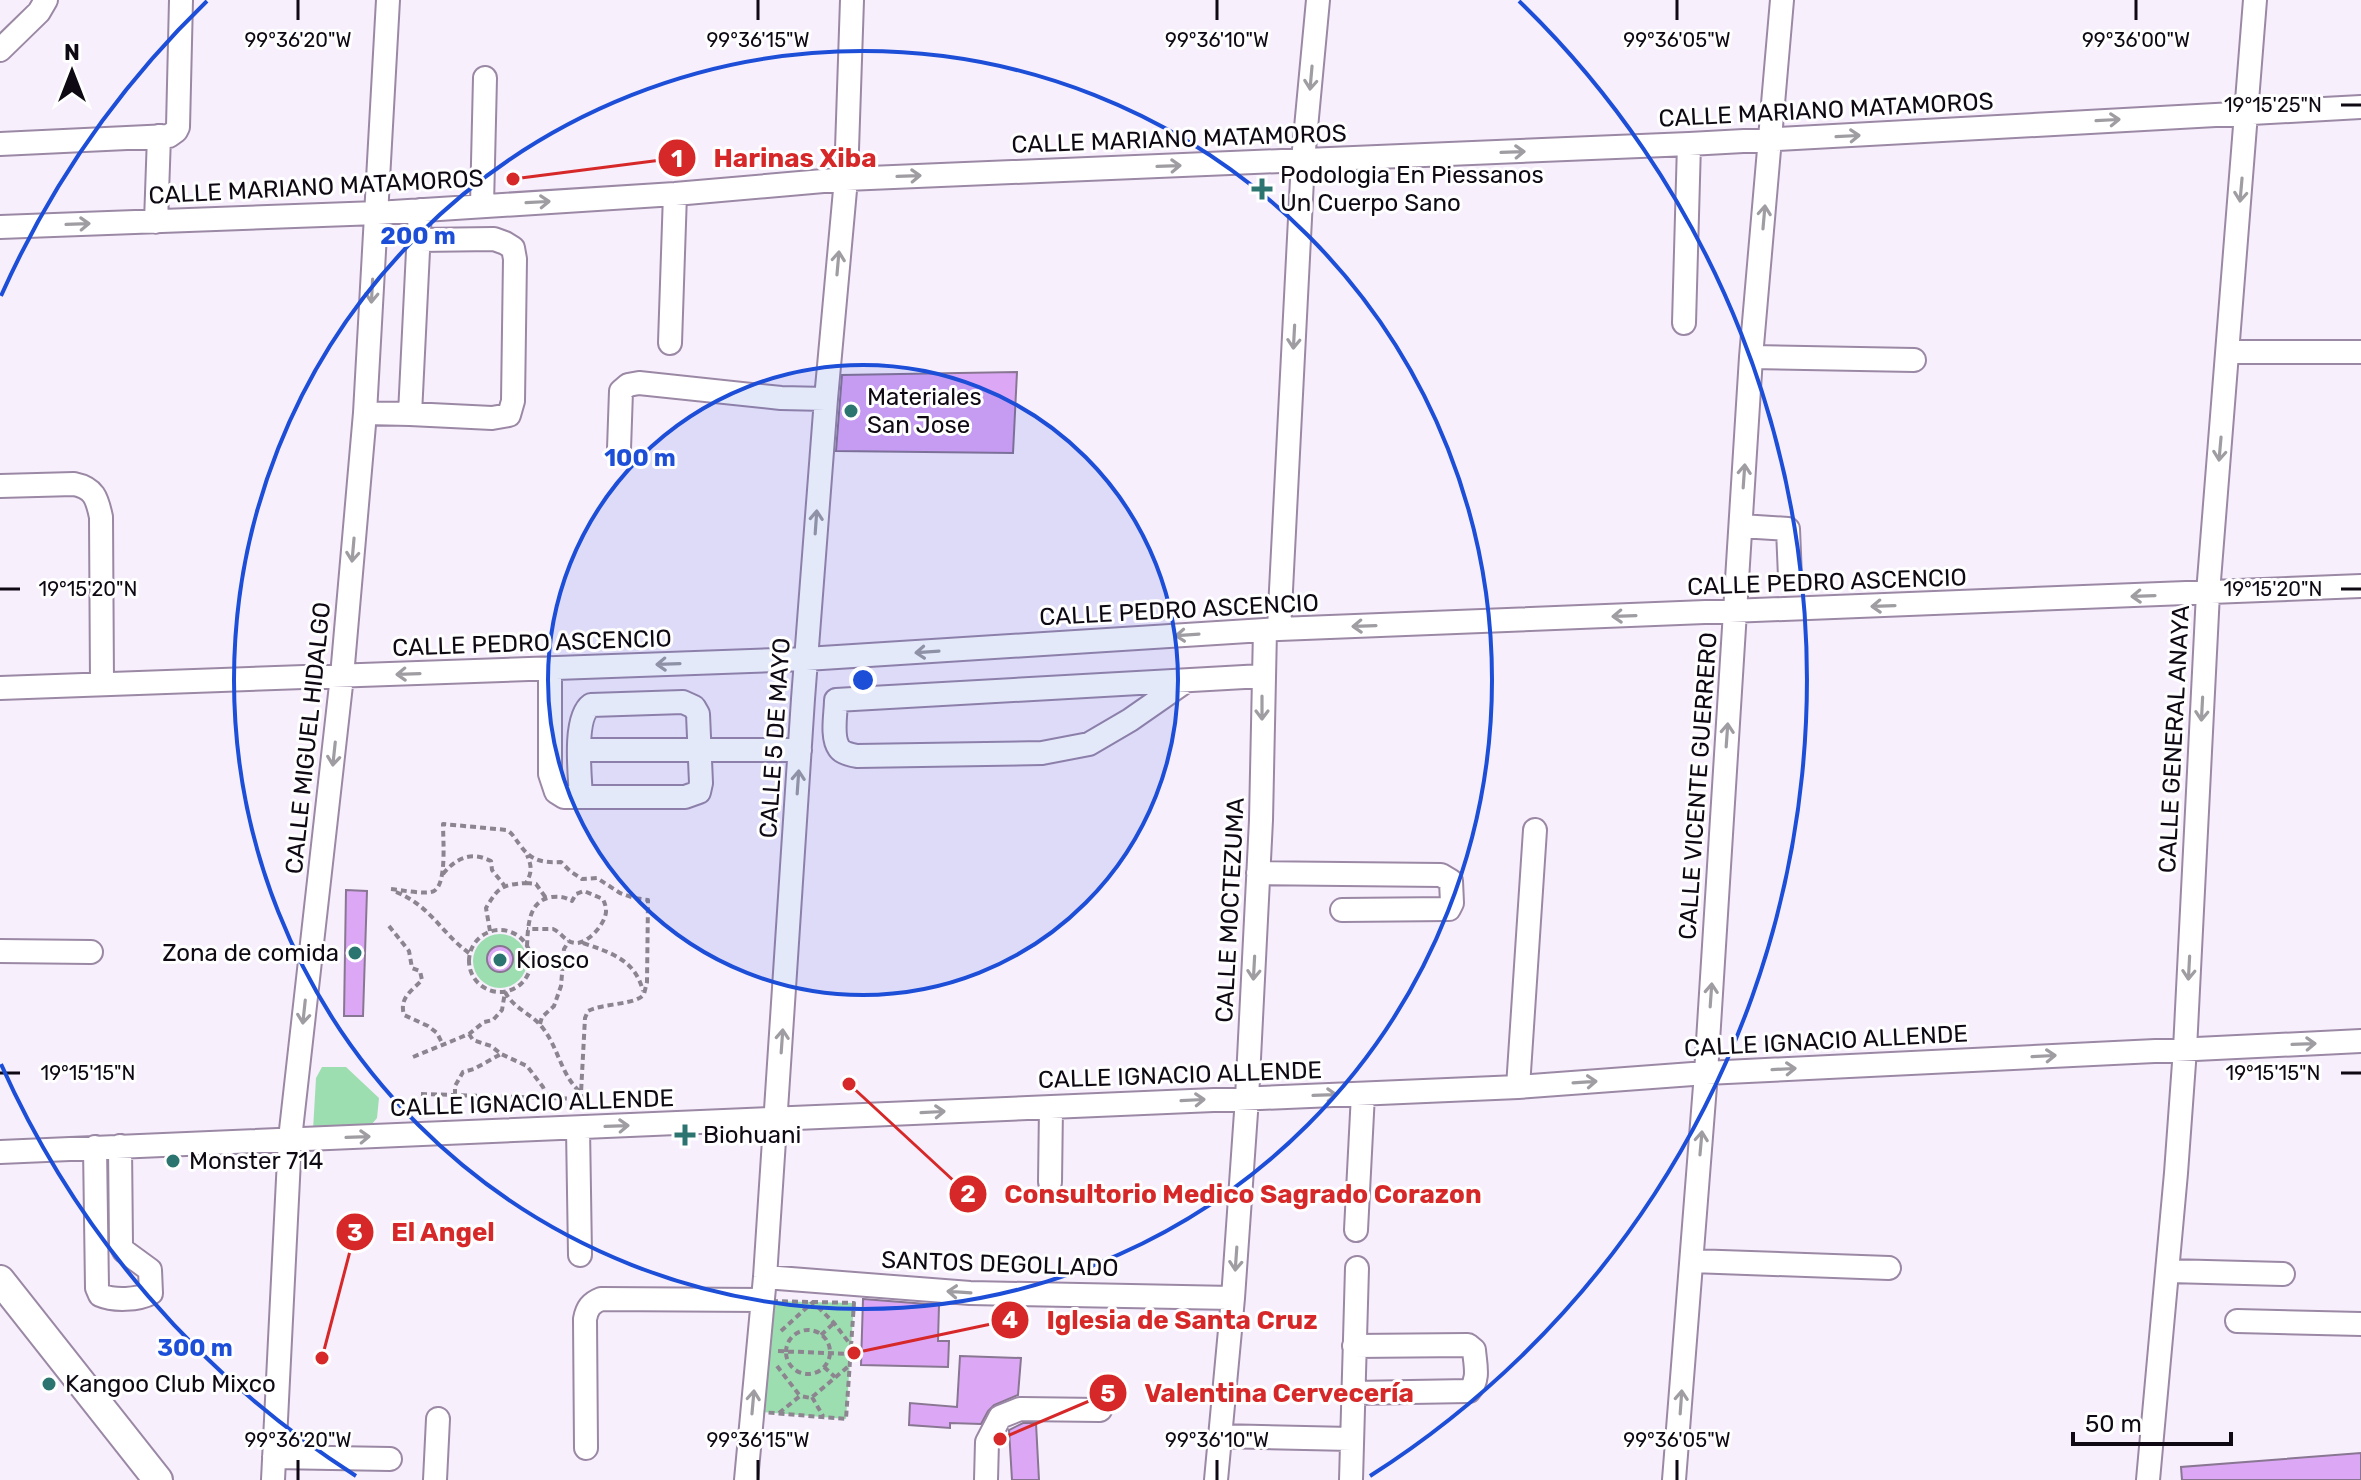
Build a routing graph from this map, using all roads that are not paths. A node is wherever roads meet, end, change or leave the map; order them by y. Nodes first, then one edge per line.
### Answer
1 (46, 0) edge
2 (181, 0) edge
3 (388, 0) edge
4 (852, 0) edge
5 (1318, 0) edge
6 (1782, 0) edge
7 (2255, 0) edge
8 (0, 50) edge
9 (485, 78) dead end
10 (2361, 107) edge
11 (2247, 112) junction
12 (168, 134) junction
13 (1770, 140) junction
14 (0, 144) edge
15 (1689, 144) junction
16 (1303, 160) junction
17 (846, 179) junction
18 (675, 194) junction
19 (482, 205) junction
20 (420, 210) junction
21 (377, 213) junction
22 (156, 222) junction
23 (0, 227) edge
24 (419, 240) junction
25 (1684, 323) dead end
26 (670, 343) dead end
27 (2228, 352) junction
28 (2361, 352) edge
29 (1751, 357) junction
30 (1914, 360) dead end
31 (826, 399) junction
32 (365, 413) junction
33 (410, 414) junction
34 (619, 449) dead end
35 (0, 486) edge
36 (1741, 526) junction
37 (1790, 577) dead end
38 (2361, 586) edge
39 (2208, 593) junction
40 (1735, 612) junction
41 (1272, 629) junction
42 (806, 659) junction
43 (550, 668) junction
44 (342, 676) junction
45 (1262, 676) junction
46 (1186, 681) junction
47 (102, 684) junction
48 (0, 688) edge
49 (803, 699) junction
50 (836, 700) junction
51 (579, 750) junction
52 (800, 750) junction
53 (699, 751) junction
54 (581, 797) junction
55 (1535, 830) dead end
56 (1258, 873) junction
57 (1342, 910) dead end
58 (0, 951) edge
59 (91, 952) dead end
60 (2361, 1041) edge
61 (2185, 1049) junction
62 (1706, 1073) junction
63 (1518, 1087) junction
64 (1247, 1098) junction
65 (1362, 1103) junction
66 (1051, 1107) junction
67 (777, 1119) junction
68 (578, 1128) junction
69 (290, 1139) junction
70 (120, 1146) junction
71 (95, 1147) junction
72 (0, 1152) edge
73 (1050, 1182) dead end
74 (1356, 1230) dead end
75 (580, 1255) dead end
76 (1692, 1261) junction
77 (1357, 1268) dead end
78 (1889, 1268) dead end
79 (2169, 1271) junction
80 (2283, 1274) dead end
81 (765, 1277) junction
82 (0, 1280) edge
83 (1233, 1298) junction
84 (762, 1300) junction
85 (2237, 1321) dead end
86 (2361, 1324) edge
87 (1354, 1346) junction
88 (1353, 1393) junction
89 (1100, 1410) dead end
90 (438, 1419) dead end
91 (1219, 1436) junction
92 (1351, 1439) junction
93 (586, 1448) dead end
94 (390, 1459) dead end
95 (274, 1469) edge
96 (158, 1480) edge
97 (435, 1480) edge
98 (746, 1480) edge
99 (986, 1480) edge
100 (1216, 1480) edge
101 (1351, 1480) edge
102 (1674, 1480) edge
103 (2148, 1480) edge

1 - 8 street
2 - 12 street
3 - 21 street, CALLE MIGUEL HIDALGO
4 - 17 street, CALLE 5 DE MAYO
5 -> 16 street, CALLE MOCTEZUMA
6 - 13 street, CALLE VICENTE GUERRERO
7 - 11 street, CALLE GENERAL ANAYA
9 - 19 street
10 - 11 street, CALLE MARIANO MATAMOROS
13 -> 11 street, CALLE MARIANO MATAMOROS
11 -> 27 street, CALLE GENERAL ANAYA
12 - 14 street
12 - 22 street
13 - 15 street, CALLE MARIANO MATAMOROS
29 -> 13 street, CALLE VICENTE GUERRERO
16 -> 15 street, CALLE MARIANO MATAMOROS
15 - 25 street
17 -> 16 street, CALLE MARIANO MATAMOROS
16 -> 41 street, CALLE MOCTEZUMA
17 - 18 street, CALLE MARIANO MATAMOROS
31 -> 17 street, CALLE 5 DE MAYO
19 -> 18 street, CALLE MARIANO MATAMOROS
18 - 26 street
19 - 20 street, CALLE MARIANO MATAMOROS
20 - 21 street, CALLE MARIANO MATAMOROS
20 - 24 street
21 - 22 street, CALLE MARIANO MATAMOROS
21 -> 32 street, CALLE MIGUEL HIDALGO
23 -> 22 street, CALLE MARIANO MATAMOROS
24 - 33 street
24 - 33 street
27 - 28 street
27 -> 39 street, CALLE GENERAL ANAYA
29 - 30 street
36 -> 29 street, CALLE VICENTE GUERRERO
31 - 34 street
42 -> 31 street, CALLE 5 DE MAYO
32 - 33 street
32 -> 44 street, CALLE MIGUEL HIDALGO
35 - 47 street
36 - 37 street
36 - 40 street, CALLE VICENTE GUERRERO
38 - 39 street, CALLE PEDRO ASCENCIO
39 -> 40 street, CALLE PEDRO ASCENCIO
39 -> 61 street, CALLE GENERAL ANAYA
40 -> 41 street, CALLE PEDRO ASCENCIO
62 -> 40 street, CALLE VICENTE GUERRERO
41 -> 42 street, CALLE PEDRO ASCENCIO
41 - 45 street, CALLE MOCTEZUMA
42 -> 43 street, CALLE PEDRO ASCENCIO
42 - 49 street, CALLE 5 DE MAYO
43 -> 44 street, CALLE PEDRO ASCENCIO
43 - 54 street
44 - 47 street, CALLE PEDRO ASCENCIO
44 -> 69 street, CALLE MIGUEL HIDALGO
45 - 46 street
45 -> 56 street, CALLE MOCTEZUMA
46 - 50 street
46 - 50 street
47 - 48 street, CALLE PEDRO ASCENCIO
49 - 50 street
49 - 52 street, CALLE 5 DE MAYO
51 - 53 street
51 - 53 street
51 - 54 street
52 - 53 street
67 -> 52 street, CALLE 5 DE MAYO
53 - 54 street
55 - 63 street
56 - 57 street
56 -> 64 street, CALLE MOCTEZUMA
58 - 59 street
61 -> 60 street, CALLE IGNACIO ALLENDE
62 -> 61 street, CALLE IGNACIO ALLENDE
61 - 79 street, CALLE GENERAL ANAYA
63 -> 62 street, CALLE IGNACIO ALLENDE
76 -> 62 street, CALLE VICENTE GUERRERO
63 - 65 street, CALLE IGNACIO ALLENDE
64 -> 65 street, CALLE IGNACIO ALLENDE
66 -> 64 street, CALLE IGNACIO ALLENDE
64 -> 83 street, CALLE MOCTEZUMA
65 - 74 street
67 -> 66 street, CALLE IGNACIO ALLENDE
66 - 73 street
68 -> 67 street, CALLE IGNACIO ALLENDE
67 - 81 street, CALLE 5 DE MAYO
69 -> 68 street, CALLE IGNACIO ALLENDE
68 - 75 street
69 - 70 street, CALLE IGNACIO ALLENDE
69 - 95 street, CALLE MIGUEL HIDALGO
70 - 71 street, CALLE IGNACIO ALLENDE
70 - 71 street
71 - 72 street, CALLE IGNACIO ALLENDE
76 - 78 street
102 -> 76 street, CALLE VICENTE GUERRERO
77 - 87 street
79 - 80 street
79 - 103 street, CALLE GENERAL ANAYA
83 -> 81 street, SANTOS DEGOLLADO
81 - 84 street, CALLE 5 DE MAYO
82 - 96 main road
83 - 91 street, CALLE MOCTEZUMA
84 - 93 street
98 -> 84 street, CALLE 5 DE MAYO
85 - 86 street
87 - 88 street
87 - 88 street
88 - 92 street
89 - 99 street
90 - 97 street
91 - 92 street
91 - 100 street, CALLE MOCTEZUMA
92 - 101 street
94 - 95 street

